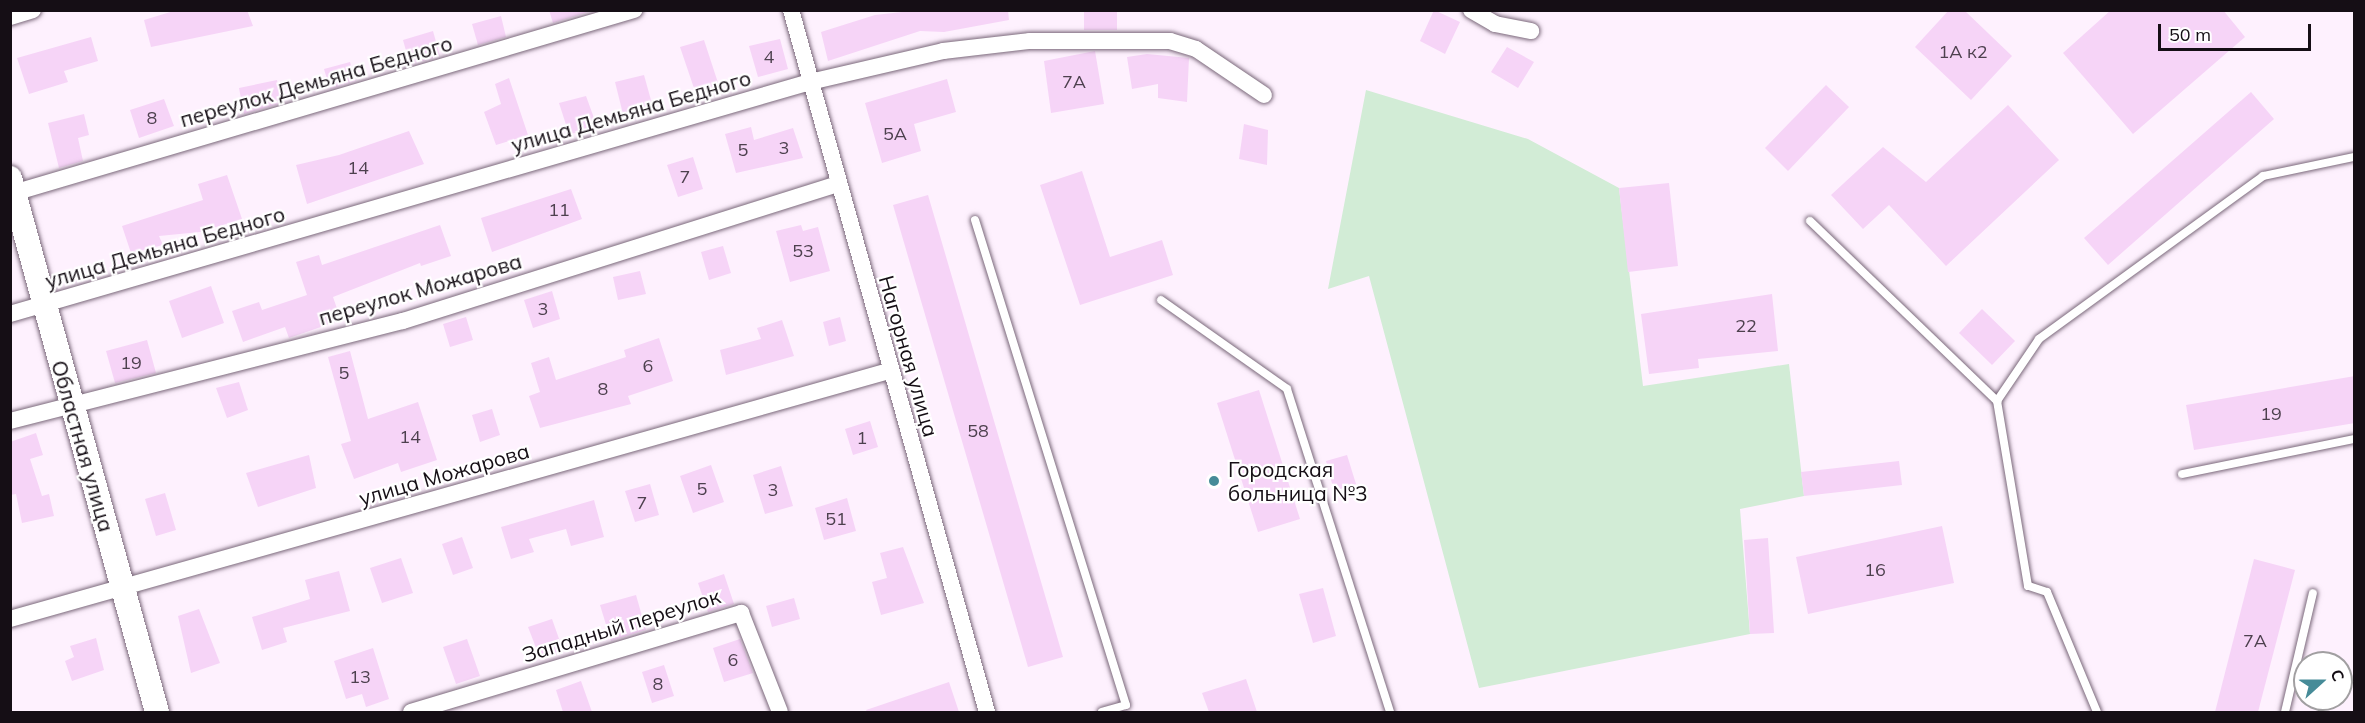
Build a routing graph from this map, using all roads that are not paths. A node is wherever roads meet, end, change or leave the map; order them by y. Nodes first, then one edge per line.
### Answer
1 (33, 10) edge
2 (634, 10) edge
3 (792, 10) edge
4 (1471, 10) edge
5 (10, 17) edge
6 (1531, 31) dead end
7 (810, 82) junction
8 (1264, 95) dead end
9 (2355, 157) edge
10 (837, 184) junction
11 (12, 188) edge
12 (975, 220) dead end
13 (1810, 221) dead end
14 (1161, 300) dead end
15 (43, 305) junction
16 (10, 314) edge
17 (889, 371) junction
18 (1997, 401) junction
19 (72, 405) junction
20 (10, 421) edge
21 (2355, 439) edge
22 (2182, 474) dead end
23 (123, 589) junction
24 (2313, 594) dead end
25 (10, 619) edge
26 (157, 712) edge
27 (411, 712) edge
28 (780, 712) edge
29 (987, 712) edge
30 (1102, 712) edge
31 (1390, 712) edge
32 (2097, 712) edge
33 (2285, 712) edge

1 - 5 street
2 - 11 street, переулок Демьяна Бедного
3 - 7 street, Нагорная улица
4 - 6 street
7 - 8 street, улица Демьяна Бедного
7 - 10 street, Нагорная улица
7 - 15 street, улица Демьяна Бедного
9 - 18 lane
10 - 17 street, Нагорная улица
10 - 19 street, переулок Можарова
11 - 15 main road, Областная улица
12 - 30 lane
13 - 18 lane
14 - 31 lane
15 - 16 street, улица Демьяна Бедного
15 - 19 main road, Областная улица
17 - 23 street, улица Можарова
17 - 29 street, Нагорная улица
18 - 32 lane
19 - 20 street, переулок Можарова
19 - 23 main road, Областная улица
21 - 22 lane
23 - 25 street, улица Можарова
23 - 26 main road, Областная улица
24 - 33 lane
27 - 28 street, Западный переулок

